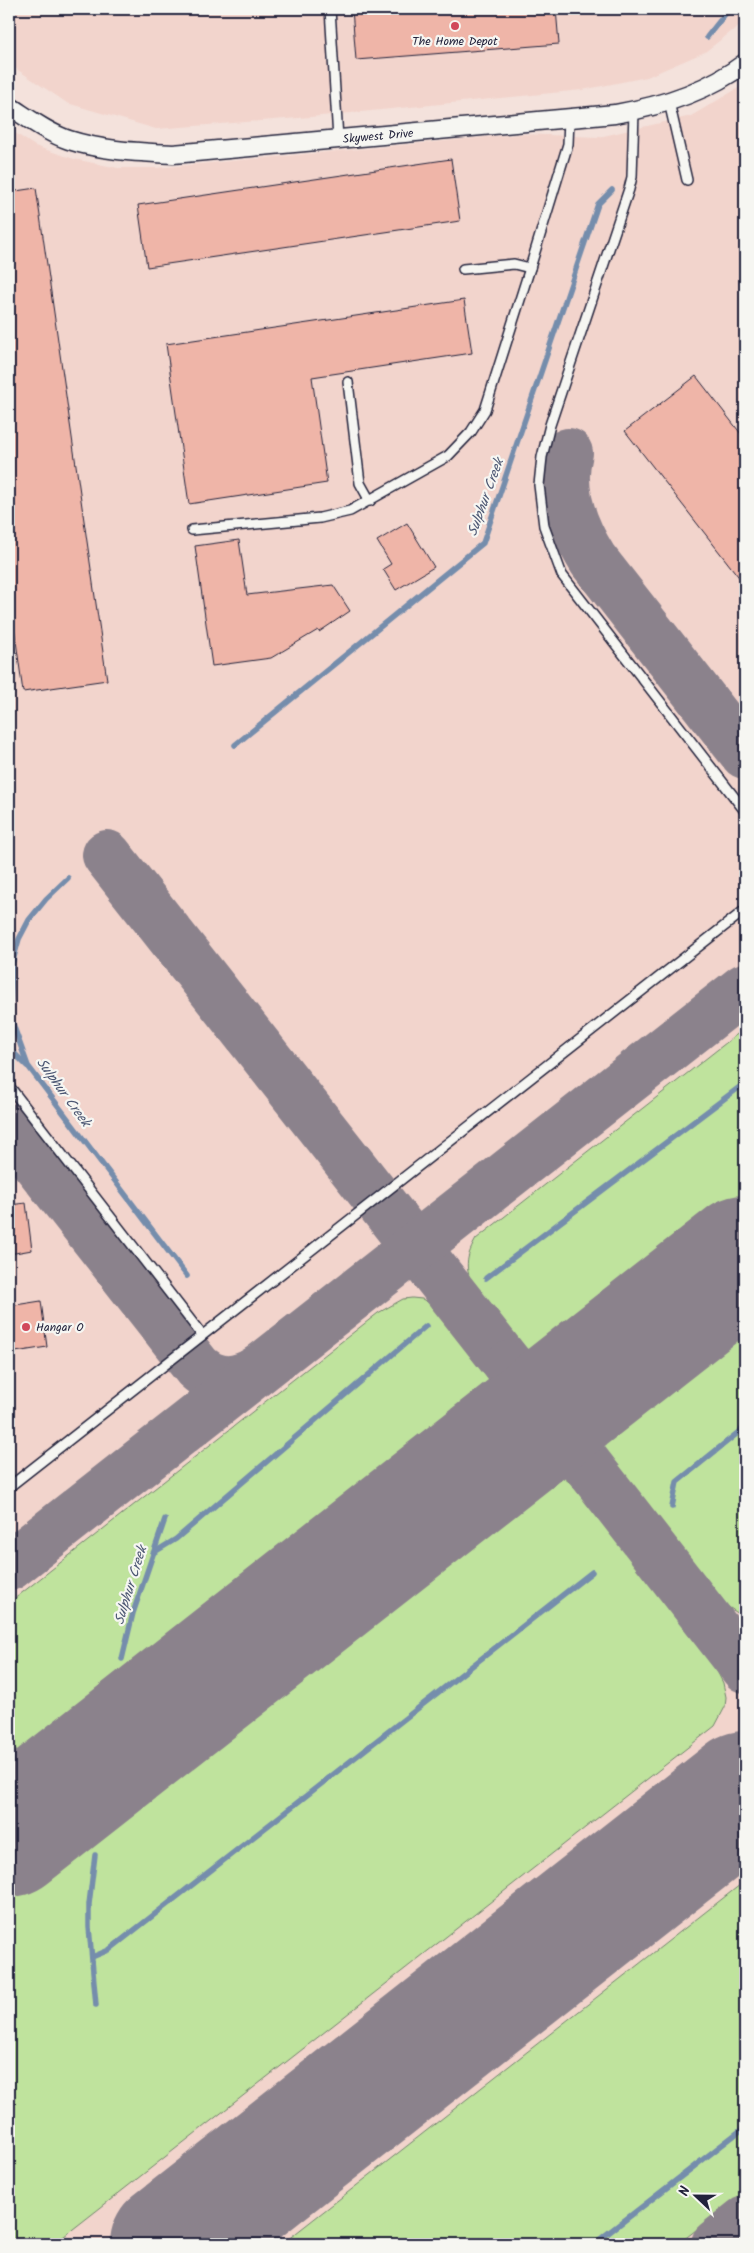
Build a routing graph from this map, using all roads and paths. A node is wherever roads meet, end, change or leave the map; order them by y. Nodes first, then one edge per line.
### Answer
1 (330, 9) edge
2 (745, 63) edge
3 (669, 102) junction
4 (9, 106) edge
5 (634, 111) junction
6 (569, 118) junction
7 (338, 139) junction
8 (687, 180) dead end
9 (530, 268) junction
10 (463, 269) dead end
11 (348, 382) dead end
12 (370, 501) junction
13 (192, 530) dead end
14 (745, 811) edge
15 (745, 910) edge
16 (9, 1086) edge
17 (202, 1334) junction
18 (9, 1487) edge

1 - 7 lane
2 - 3 street, Skywest Drive
3 - 5 street, Skywest Drive
3 - 8 lane
4 - 7 street, Skywest Drive
5 - 6 street, Skywest Drive
5 - 14 lane
6 - 7 street, Skywest Drive
6 - 9 lane
9 - 10 lane
9 - 12 lane
11 - 12 lane
12 - 13 lane
15 - 17 lane
16 - 17 lane
17 - 18 lane

